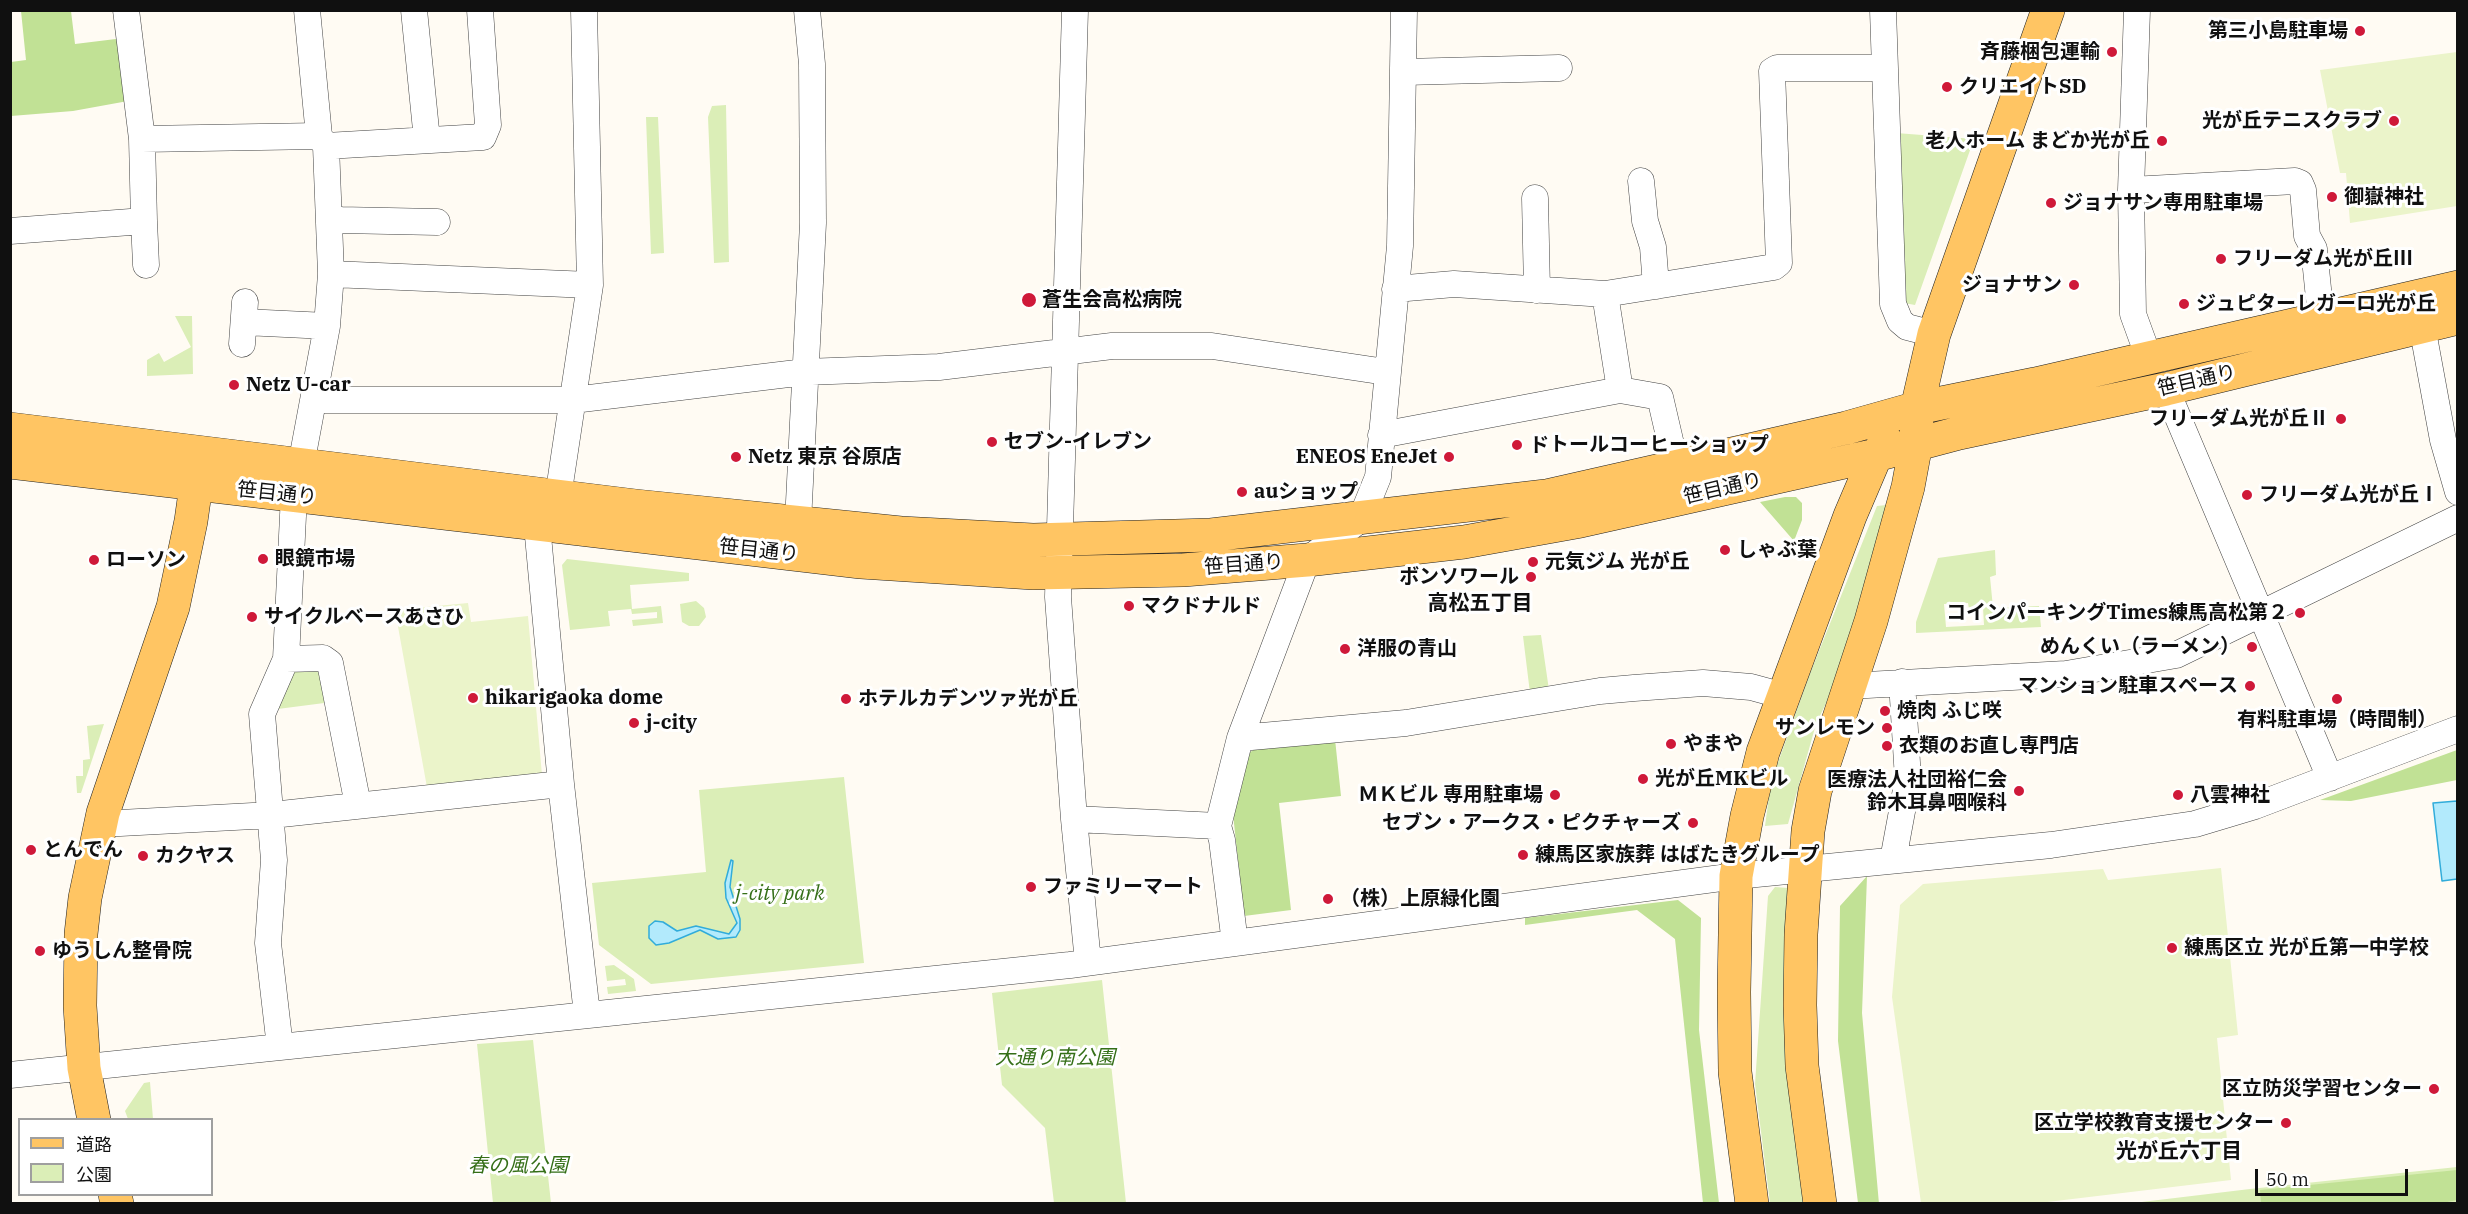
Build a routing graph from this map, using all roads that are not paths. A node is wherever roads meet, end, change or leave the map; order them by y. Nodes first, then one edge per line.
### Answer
1 (126, 10) edge
2 (307, 10) edge
3 (414, 10) edge
4 (480, 10) edge
5 (585, 10) edge
6 (807, 10) edge
7 (1075, 10) edge
8 (1404, 10) edge
9 (1883, 10) edge
10 (2048, 10) edge
11 (2136, 10) edge
12 (1559, 68) dead end
13 (1885, 68) junction
14 (1404, 72) junction
15 (142, 140) junction
16 (427, 140) junction
17 (323, 141) junction
18 (1641, 181) dead end
19 (2132, 190) junction
20 (1535, 198) dead end
21 (330, 217) junction
22 (144, 221) junction
23 (437, 222) dead end
24 (10, 231) edge
25 (146, 265) dead end
26 (331, 274) junction
27 (590, 285) junction
28 (1656, 286) junction
29 (2457, 287) edge
30 (1395, 289) junction
31 (1537, 290) junction
32 (1605, 294) junction
33 (2321, 318) junction
34 (2457, 318) edge
35 (244, 323) dead end
36 (327, 326) junction
37 (2422, 326) junction
38 (1934, 334) junction
39 (1067, 351) junction
40 (2150, 358) junction
41 (805, 372) junction
42 (1386, 372) junction
43 (2166, 389) junction
44 (1620, 390) junction
45 (314, 400) junction
46 (573, 400) junction
47 (1917, 408) junction
48 (10, 429) edge
49 (1381, 435) junction
50 (1916, 444) junction
51 (201, 451) junction
52 (1876, 455) junction
53 (10, 462) edge
54 (1676, 466) junction
55 (297, 480) junction
56 (196, 485) junction
57 (2457, 492) edge
58 (558, 497) junction
59 (2457, 518) edge
60 (1360, 519) junction
61 (798, 522) junction
62 (537, 525) junction
63 (1059, 539) junction
64 (1307, 560) junction
65 (1059, 572) junction
66 (2260, 614) junction
67 (286, 659) junction
68 (1902, 682) junction
69 (1849, 686) junction
70 (1784, 696) junction
71 (2457, 729) edge
72 (1240, 738) junction
73 (2330, 778) junction
74 (561, 784) junction
75 (358, 805) junction
76 (272, 815) junction
77 (1074, 819) junction
78 (101, 824) junction
79 (1218, 826) junction
80 (1893, 860) junction
81 (1806, 869) junction
82 (1736, 876) junction
83 (1235, 943) junction
84 (1088, 962) junction
85 (587, 1014) junction
86 (280, 1047) junction
87 (84, 1068) junction
88 (10, 1076) edge
89 (94, 1118) edge
90 (1752, 1203) edge
91 (1820, 1203) edge

1 - 15 street
2 - 17 street
3 - 16 street
4 - 16 street
5 - 27 street
6 - 41 street
7 - 39 street
8 - 14 street
9 - 13 street
10 - 38 main road
11 - 19 street
12 - 14 street
13 - 28 street
13 - 38 street
14 - 30 street
15 - 17 street
15 - 22 street
16 - 17 street
17 - 21 street
18 - 28 street
19 - 33 street
19 - 40 street
20 - 31 street
21 - 23 street
21 - 26 street
22 - 24 street
22 - 25 street
26 - 27 street
26 - 36 street
27 - 46 street
28 - 32 street
29 - 33 main road, 笹目通り
30 - 31 street
30 - 42 street
31 - 32 street
32 - 44 street
33 - 40 main road, 笹目通り
34 - 37 main road, 笹目通り
35 - 36 street
36 - 45 street
37 - 43 main road, 笹目通り
37 - 57 street
38 - 47 main road
39 - 41 street
39 - 42 street
39 - 63 street
40 - 47 main road, 笹目通り
41 - 46 street
41 - 61 street
42 - 49 street
43 - 50 main road, 笹目通り
43 - 66 street
44 - 49 street
44 - 54 street
45 - 46 street
45 - 55 street
46 - 58 street
47 - 50 main road
47 - 52 main road
47 - 54 main road, 笹目通り
48 - 51 main road, 笹目通り
49 - 60 street
50 - 52 main road, 笹目通り
50 - 69 main road
51 - 55 main road, 笹目通り
51 - 56 main road
52 - 64 main road, 笹目通り
52 - 70 main road
53 - 56 main road, 笹目通り
54 - 60 main road, 笹目通り
55 - 56 main road, 笹目通り
55 - 58 main road, 笹目通り
55 - 62 main road, 笹目通り
55 - 67 street
56 - 78 main road
58 - 61 main road, 笹目通り
59 - 66 street
60 - 63 main road, 笹目通り
60 - 64 street
61 - 63 main road, 笹目通り
62 - 65 main road, 笹目通り
62 - 74 street
63 - 65 street
64 - 65 main road, 笹目通り
64 - 72 street
65 - 77 street
66 - 68 street
66 - 73 street
67 - 75 street
67 - 76 street
68 - 69 street
68 - 80 street
69 - 81 main road
70 - 72 street
70 - 82 main road
71 - 73 street
72 - 79 street
73 - 80 street
74 - 75 street
74 - 85 street
75 - 76 street
76 - 78 street
76 - 86 street
77 - 79 street
77 - 84 street
78 - 87 main road
79 - 83 street
80 - 81 street
81 - 82 street
81 - 91 main road
82 - 83 street
82 - 90 main road
83 - 84 street
84 - 85 street
85 - 86 street
86 - 87 street
87 - 88 street
87 - 89 main road

